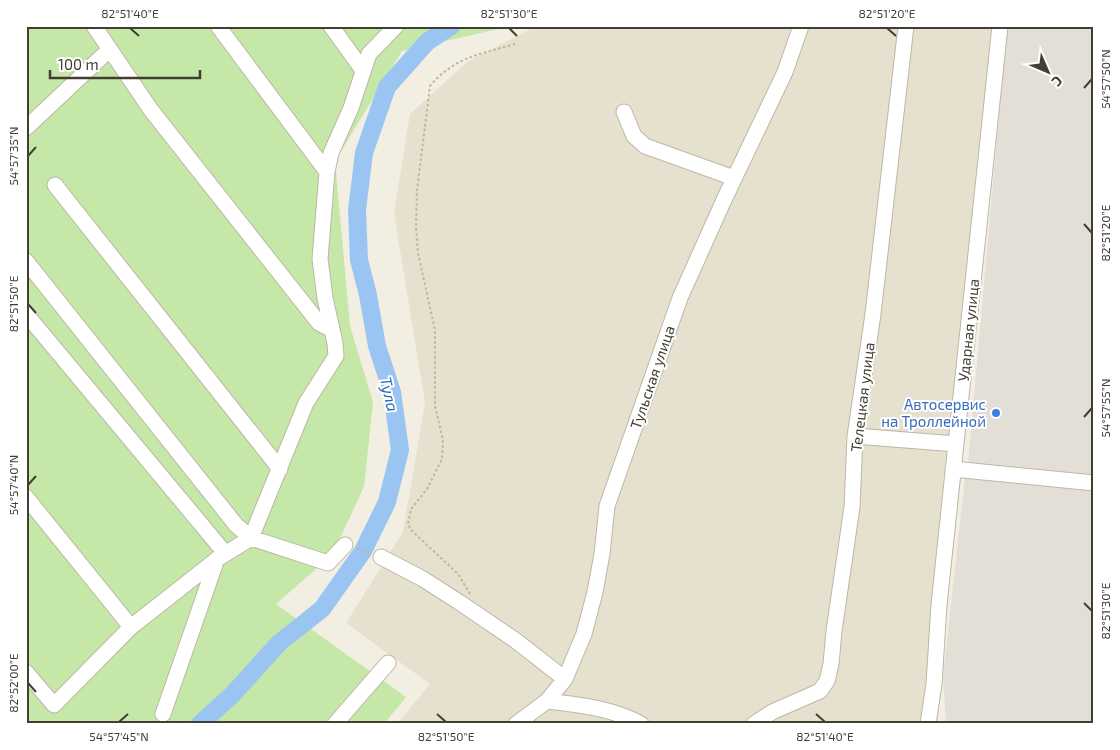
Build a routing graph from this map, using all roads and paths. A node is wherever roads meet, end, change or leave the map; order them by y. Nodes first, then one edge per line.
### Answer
1 (94, 26) edge
2 (218, 26) edge
3 (331, 26) edge
4 (396, 26) edge
5 (801, 26) edge
6 (906, 26) edge
7 (1000, 26) edge
8 (515, 44) dead end
9 (109, 50) junction
10 (362, 69) junction
11 (624, 112) dead end
12 (26, 128) edge
13 (327, 172) junction
14 (734, 178) junction
15 (55, 185) dead end
16 (26, 261) edge
17 (26, 314) edge
18 (332, 330) junction
19 (855, 436) junction
20 (956, 444) junction
21 (280, 469) junction
22 (953, 469) junction
23 (1094, 483) edge
24 (26, 497) edge
25 (251, 538) junction
26 (345, 545) joint
27 (381, 557) joint
28 (217, 559) junction
29 (469, 609) junction
30 (131, 627) junction
31 (388, 662) dead end
32 (26, 672) edge
33 (564, 679) junction
34 (548, 701) junction
35 (164, 714) dead end
36 (335, 724) edge
37 (516, 724) edge
38 (640, 724) edge
39 (754, 724) edge
40 (928, 724) edge

1 - 9 street
2 - 13 street
3 - 10 street
4 - 10 street
5 - 14 street, Тульская улица
6 - 19 street, Телецкая улица
7 - 20 street, Ударная улица
8 - 29 path
9 - 12 street
9 - 18 street
10 - 13 street
11 - 14 street
13 - 18 street
14 - 33 street, Тульская улица
15 - 21 street
16 - 25 street
17 - 28 street
18 - 21 street
19 - 20 street
19 - 39 street, Телецкая улица
20 - 22 street, Ударная улица
21 - 25 street
22 - 23 street
22 - 40 street, Ударная улица
24 - 30 street
25 - 26 street
25 - 28 street
26 - 27 path
27 - 29 street
28 - 30 street
28 - 35 street
29 - 33 street
30 - 32 street
31 - 36 street
33 - 34 street, Тульская улица
34 - 37 street, Тульская улица
34 - 38 street

